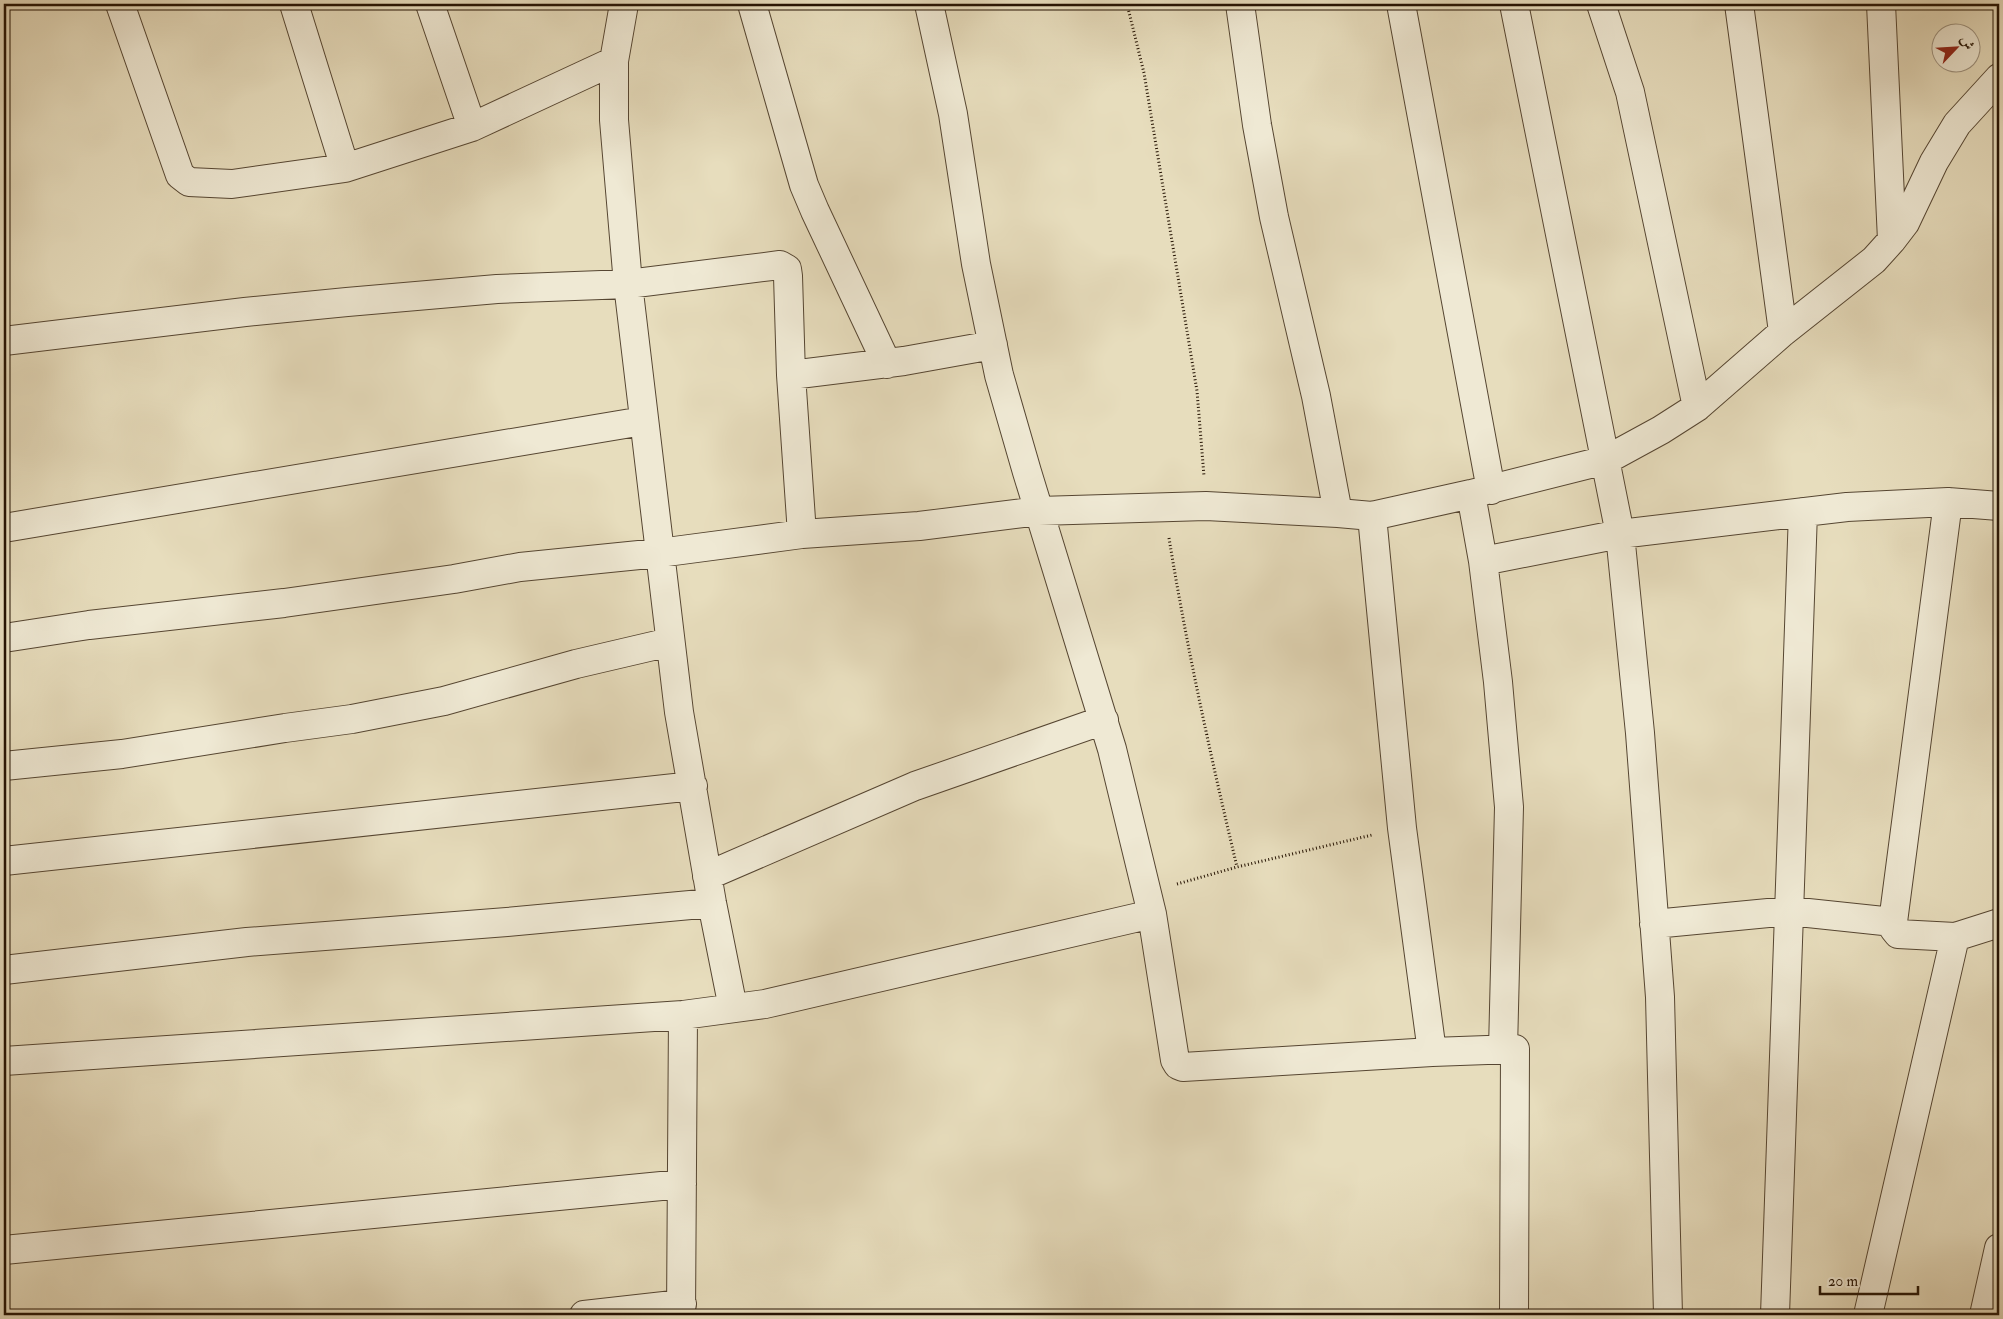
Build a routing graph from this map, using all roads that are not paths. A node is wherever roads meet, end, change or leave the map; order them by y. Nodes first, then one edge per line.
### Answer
1 (120, 4) edge
2 (294, 4) edge
3 (430, 4) edge
4 (624, 4) edge
5 (752, 4) edge
6 (929, 4) edge
7 (1240, 4) edge
8 (1401, 4) edge
9 (1514, 4) edge
10 (1601, 4) edge
11 (1739, 4) edge
12 (1881, 4) edge
13 (614, 61) junction
14 (1999, 78) edge
15 (472, 127) junction
16 (345, 168) junction
17 (1892, 240) junction
18 (628, 284) junction
19 (1783, 332) junction
20 (4, 342) edge
21 (993, 345) junction
22 (887, 364) junction
23 (792, 374) junction
24 (1697, 407) junction
25 (644, 421) junction
26 (1606, 460) junction
27 (1481, 492) junction
28 (1948, 502) junction
29 (1999, 506) edge
30 (1039, 511) junction
31 (1803, 512) junction
32 (1338, 513) junction
33 (1372, 516) junction
34 (4, 528) edge
35 (802, 534) junction
36 (1620, 534) junction
37 (659, 553) junction
38 (1483, 561) junction
39 (4, 638) edge
40 (670, 642) junction
41 (1104, 720) junction
42 (4, 766) edge
43 (693, 786) junction
44 (4, 862) edge
45 (707, 876) junction
46 (712, 903) junction
47 (1149, 903) junction
48 (1789, 911) junction
49 (1893, 922) junction
50 (1654, 924) junction
51 (1999, 924) edge
52 (1955, 937) junction
53 (4, 970) edge
54 (733, 1008) junction
55 (683, 1015) junction
56 (1503, 1048) junction
57 (1432, 1052) junction
58 (4, 1061) edge
59 (682, 1184) junction
60 (1999, 1248) edge
61 (4, 1250) edge
62 (682, 1310) edge
63 (584, 1315) edge
64 (1514, 1315) edge
65 (1668, 1315) edge
66 (1774, 1315) edge
67 (1868, 1315) edge
68 (1984, 1315) edge

1 - 16 street
2 - 16 street
3 - 15 street
4 - 13 street
5 - 22 street
6 - 21 street
7 - 32 street
8 - 27 street
9 - 26 street
10 - 24 street
11 - 19 street
12 - 17 street
13 - 15 street
13 - 18 street
14 - 17 street
15 - 16 street
17 - 19 street
18 - 20 street
18 - 23 street
18 - 25 street
19 - 24 street
21 - 22 street
21 - 30 street
22 - 23 street
23 - 35 street
24 - 26 street
25 - 34 street
25 - 37 street
26 - 27 street
26 - 36 street
27 - 33 street
27 - 38 street
28 - 29 street
28 - 31 street
28 - 49 street
30 - 32 street
30 - 35 street
30 - 41 street
31 - 36 street
31 - 48 street
32 - 33 street
33 - 57 street
35 - 37 street
36 - 38 street
36 - 50 street
37 - 39 street
37 - 40 street
38 - 56 street
40 - 42 street
40 - 43 street
41 - 45 street
41 - 47 street
43 - 44 street
43 - 45 street
45 - 46 street
46 - 53 street
46 - 54 street
47 - 54 street
47 - 57 street
48 - 49 street
48 - 50 street
48 - 66 street
49 - 52 street
50 - 65 street
51 - 52 street
52 - 67 street
54 - 55 street
55 - 58 street
55 - 59 street
56 - 57 street
56 - 64 street
59 - 61 street
59 - 62 street
60 - 68 street
62 - 63 street

